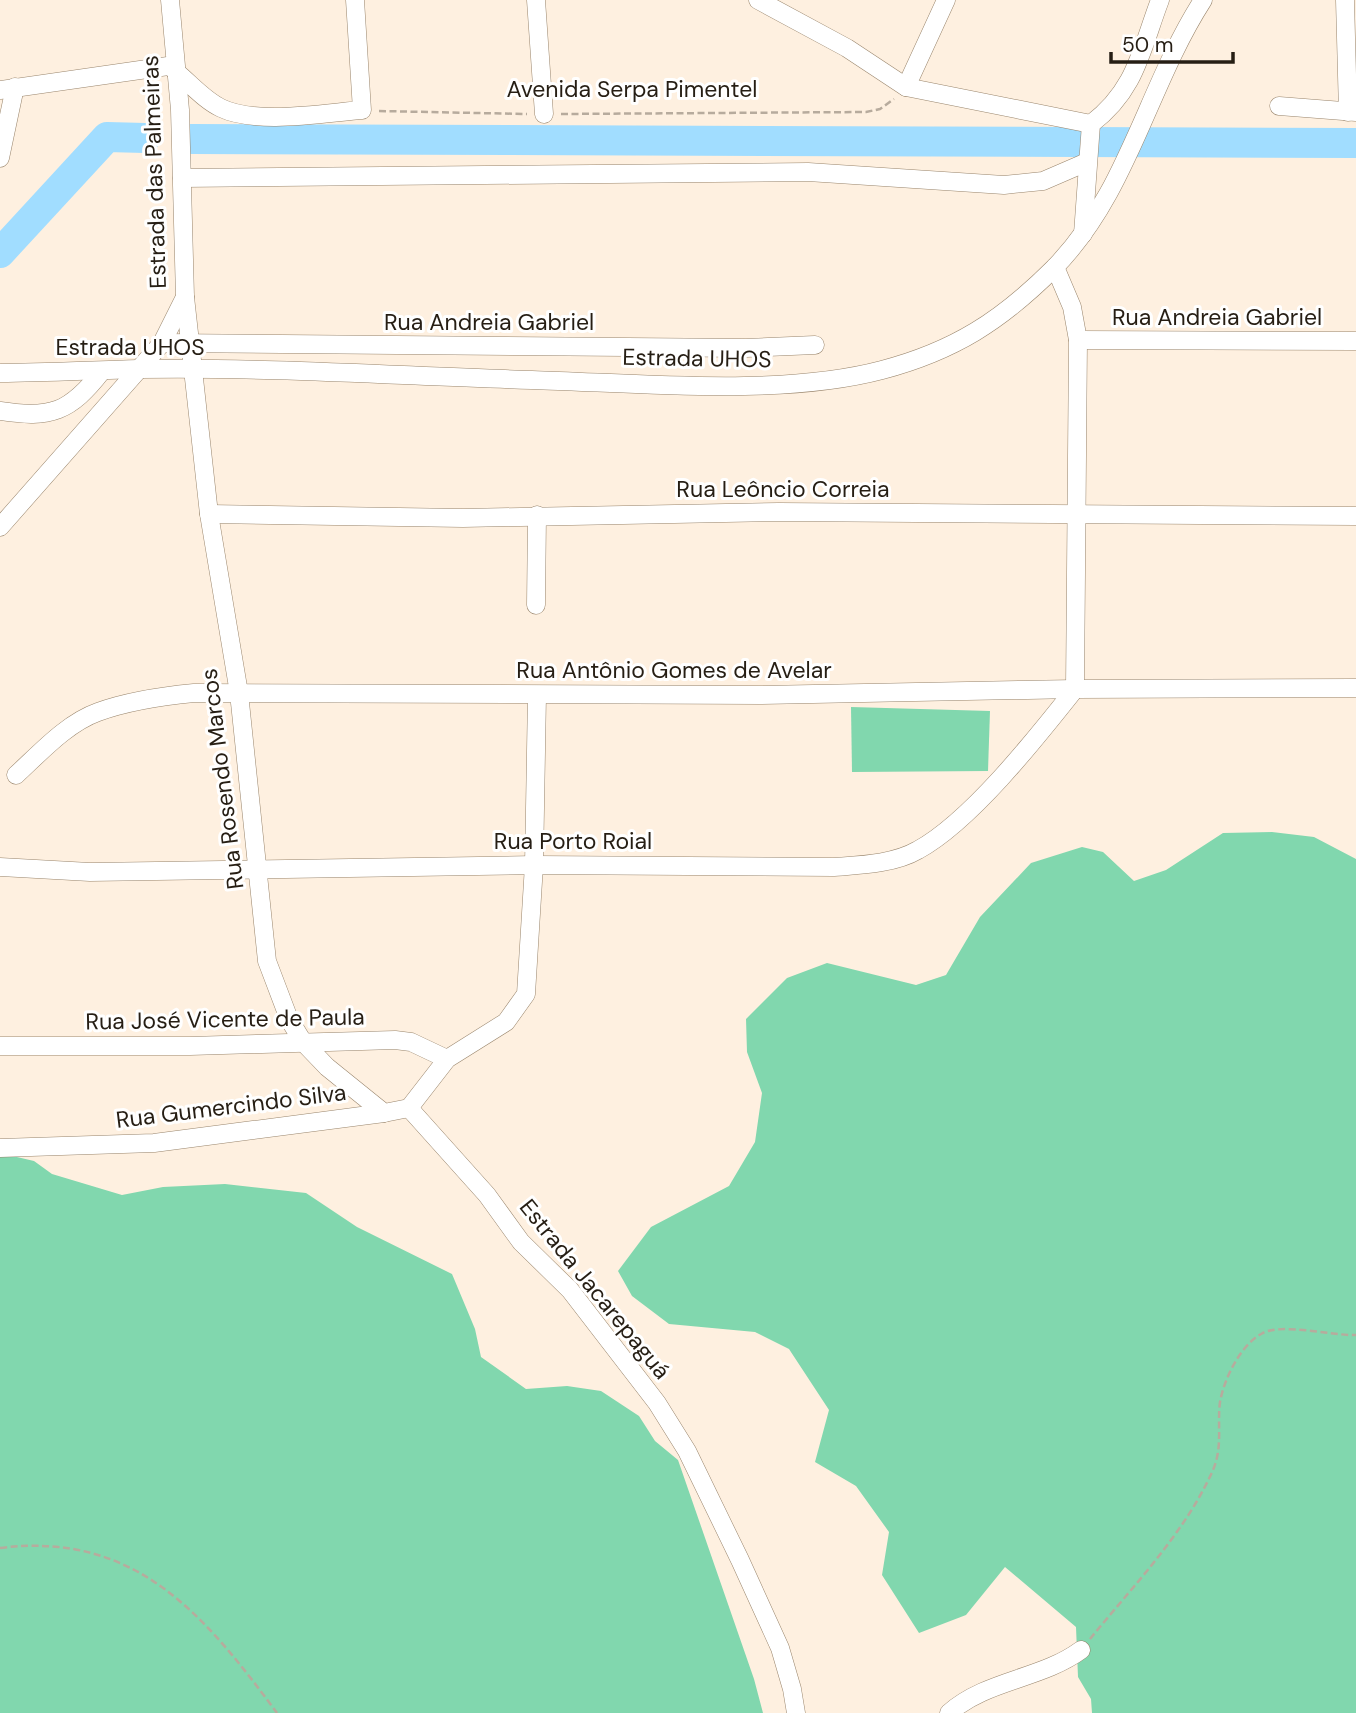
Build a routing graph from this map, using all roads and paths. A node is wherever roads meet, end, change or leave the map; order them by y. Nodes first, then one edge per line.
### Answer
1 (170, 0) edge
2 (355, 0) edge
3 (536, 0) edge
4 (758, 0) edge
5 (946, 0) edge
6 (1160, 0) edge
7 (1203, 0) edge
8 (1345, 0) edge
9 (175, 68) junction
10 (1136, 69) junction
11 (1163, 77) junction
12 (906, 87) junction
13 (7, 88) edge
14 (1279, 107) dead end
15 (362, 110) junction
16 (1352, 112) edge
17 (544, 114) junction
18 (1091, 127) junction
19 (0, 158) edge
20 (1087, 161) junction
21 (182, 178) junction
22 (1083, 234) junction
23 (1055, 267) junction
24 (185, 297) junction
25 (1078, 341) junction
26 (1356, 341) edge
27 (162, 343) junction
28 (190, 345) junction
29 (815, 345) dead end
30 (140, 369) junction
31 (102, 371) junction
32 (194, 371) junction
33 (0, 373) edge
34 (0, 411) edge
35 (209, 514) junction
36 (537, 515) junction
37 (1075, 516) junction
38 (1356, 516) edge
39 (0, 527) edge
40 (536, 605) dead end
41 (1356, 688) edge
42 (1075, 689) junction
43 (239, 693) junction
44 (537, 695) junction
45 (16, 775) dead end
46 (534, 864) junction
47 (0, 867) edge
48 (257, 869) junction
49 (303, 1042) junction
50 (0, 1046) edge
51 (447, 1059) junction
52 (409, 1108) junction
53 (384, 1113) junction
54 (0, 1148) edge
55 (1356, 1335) edge
56 (0, 1548) edge
57 (1081, 1650) joint
58 (277, 1713) edge
59 (796, 1713) edge
60 (949, 1713) edge

1 - 9 street, Estrada das Palmeiras
2 - 15 street
3 - 17 street
4 - 12 street
5 - 12 street
6 - 10 street
7 - 11 street, Estrada UHOS
8 - 16 street
9 - 13 street
9 - 15 street
9 - 21 street, Estrada das Palmeiras
10 - 11 street
10 - 18 street
11 - 22 street, Estrada UHOS
12 - 17 path, Avenida Serpa Pimentel
12 - 18 street
13 - 19 street
14 - 16 street
15 - 17 path, Avenida Serpa Pimentel
18 - 20 street
20 - 21 street
20 - 22 street
21 - 24 street, Estrada das Palmeiras
22 - 23 street, Estrada UHOS
23 - 25 street
23 - 32 street, Estrada UHOS
24 - 27 street, Estrada das Palmeiras
24 - 28 street, Rua Rosendo Marcos
25 - 26 street, Rua Andreia Gabriel
25 - 37 street
27 - 28 street, Rua Andreia Gabriel
27 - 30 street, Estrada das Palmeiras
28 - 29 street, Rua Andreia Gabriel
28 - 32 street, Rua Rosendo Marcos
30 - 31 street, Estrada UHOS
30 - 32 street, Estrada UHOS
30 - 39 street, Estrada das Palmeiras
31 - 33 street, Estrada UHOS
31 - 34 street
32 - 35 street, Rua Rosendo Marcos
35 - 36 street, Rua Leôncio Correia
35 - 43 street, Rua Rosendo Marcos
36 - 37 street, Rua Leôncio Correia
36 - 40 street
37 - 38 street, Rua Leôncio Correia
37 - 42 street
41 - 42 street, Rua Antônio Gomes de Avelar
42 - 44 street, Rua Antônio Gomes de Avelar
42 - 46 street, Rua Porto Roial
43 - 44 street, Rua Antônio Gomes de Avelar
43 - 45 street, Rua Antônio Gomes de Avelar
43 - 48 street, Rua Rosendo Marcos
44 - 46 street
46 - 48 street, Rua Porto Roial
46 - 51 street
47 - 48 street, Rua Porto Roial
48 - 49 street, Rua Rosendo Marcos
49 - 50 street, Rua José Vicente de Paula
49 - 51 street, Rua José Vicente de Paula
49 - 53 street, Rua Rosendo Marcos
51 - 52 street
52 - 53 street
52 - 59 street, Estrada Jacarepaguá
53 - 54 street, Rua Gumercindo Silva
55 - 57 path
56 - 58 path
57 - 60 street

